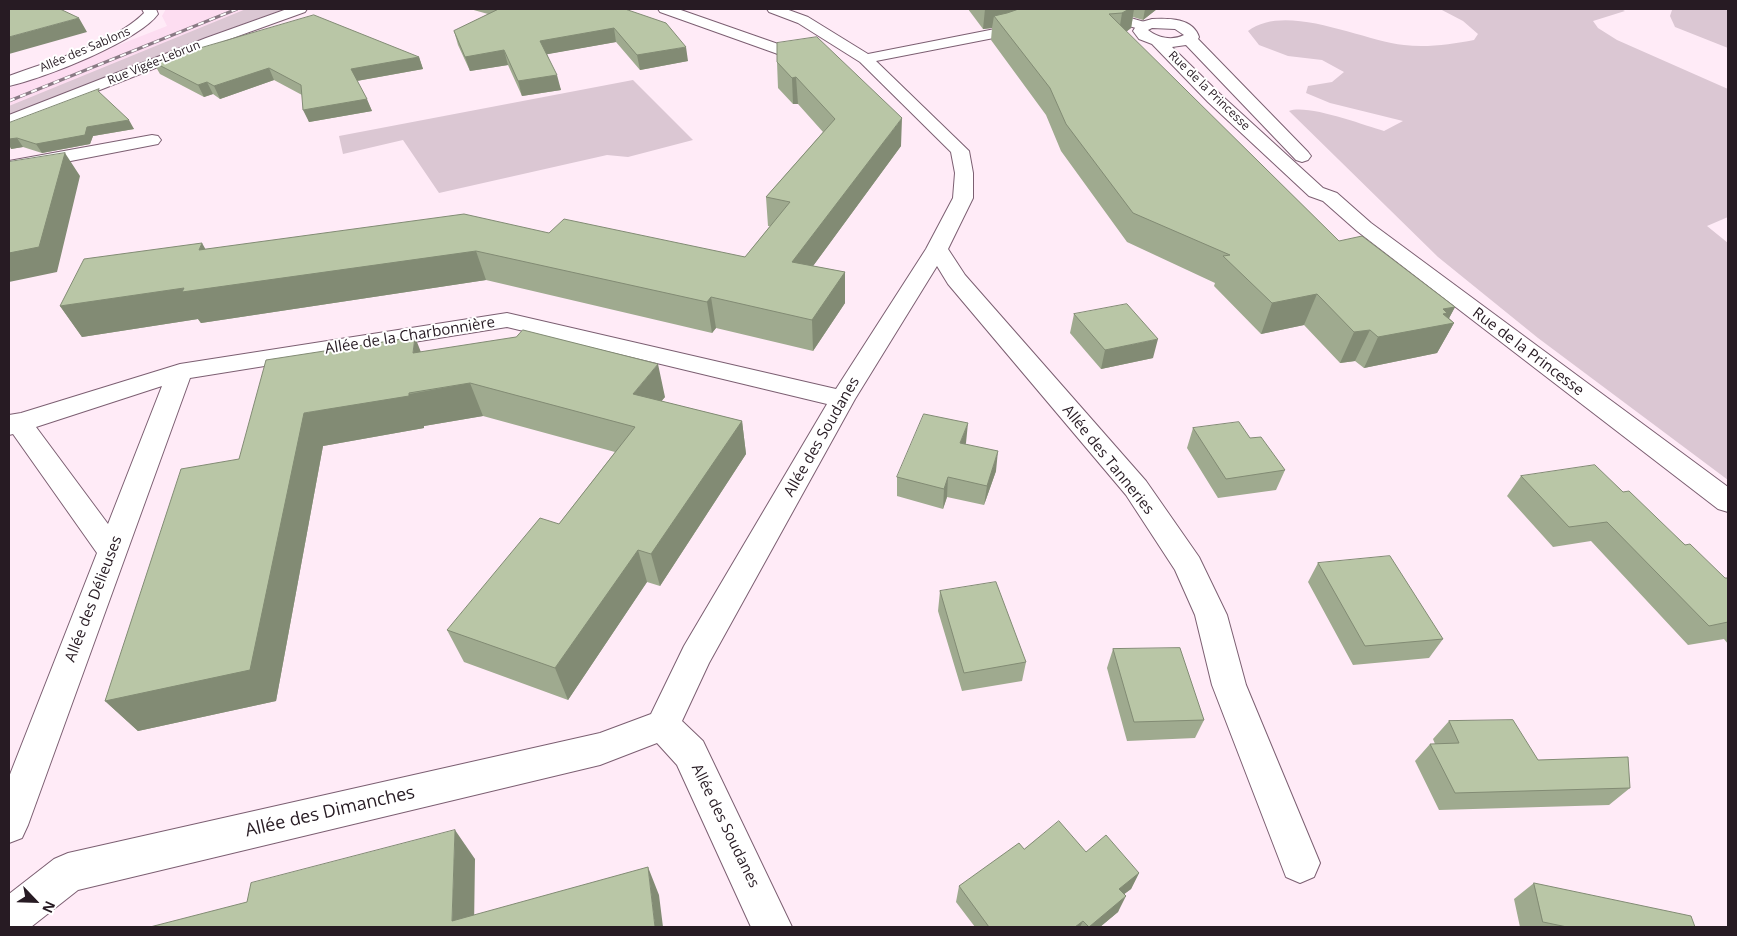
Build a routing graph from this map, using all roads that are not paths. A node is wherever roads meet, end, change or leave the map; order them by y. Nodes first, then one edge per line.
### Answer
1 (149, 9) edge
2 (300, 9) edge
3 (665, 9) edge
4 (774, 9) edge
5 (1059, 9) edge
6 (1084, 9) edge
7 (1185, 9) edge
8 (1169, 23) junction
9 (1143, 26) junction
10 (1189, 39) junction
11 (1158, 41) junction
12 (854, 52) junction
13 (1226, 78) junction
14 (1196, 80) junction
15 (9, 81) edge
16 (9, 121) edge
17 (152, 140) dead end
18 (9, 167) edge
19 (1330, 197) junction
20 (937, 249) junction
21 (180, 372) junction
22 (842, 400) junction
23 (14, 424) edge
24 (1728, 502) edge
25 (112, 552) junction
26 (663, 725) junction
27 (9, 825) edge
28 (1300, 863) dead end
29 (9, 918) edge
30 (772, 927) edge

1 - 15 street, Allée des Sablons
2 - 16 street, Rue Vigée-Lebrun
3 - 12 street
4 - 12 street, Allée des Soudanes
5 - 12 street
6 - 9 street
7 - 8 street
8 - 9 street
8 - 10 street, Rue de la Princesse
9 - 11 street, Rue de la Princesse
10 - 11 street
10 - 13 street, Rue de la Princesse
11 - 14 street, Rue de la Princesse
12 - 20 street, Allée des Soudanes
13 - 14 street
13 - 19 street, Rue de la Princesse
14 - 19 street, Rue de la Princesse
17 - 18 street
19 - 24 street, Rue de la Princesse
20 - 22 street, Allée des Soudanes
20 - 28 street, Allée des Tanneries
21 - 22 street, Allée de la Charbonnière
21 - 23 street, Allée de la Charbonnière
21 - 25 street, Allée des Délieuses
22 - 26 street, Allée des Soudanes
23 - 25 street
25 - 27 street, Allée des Délieuses
26 - 29 street, Allée des Dimanches
26 - 30 street, Allée des Soudanes

